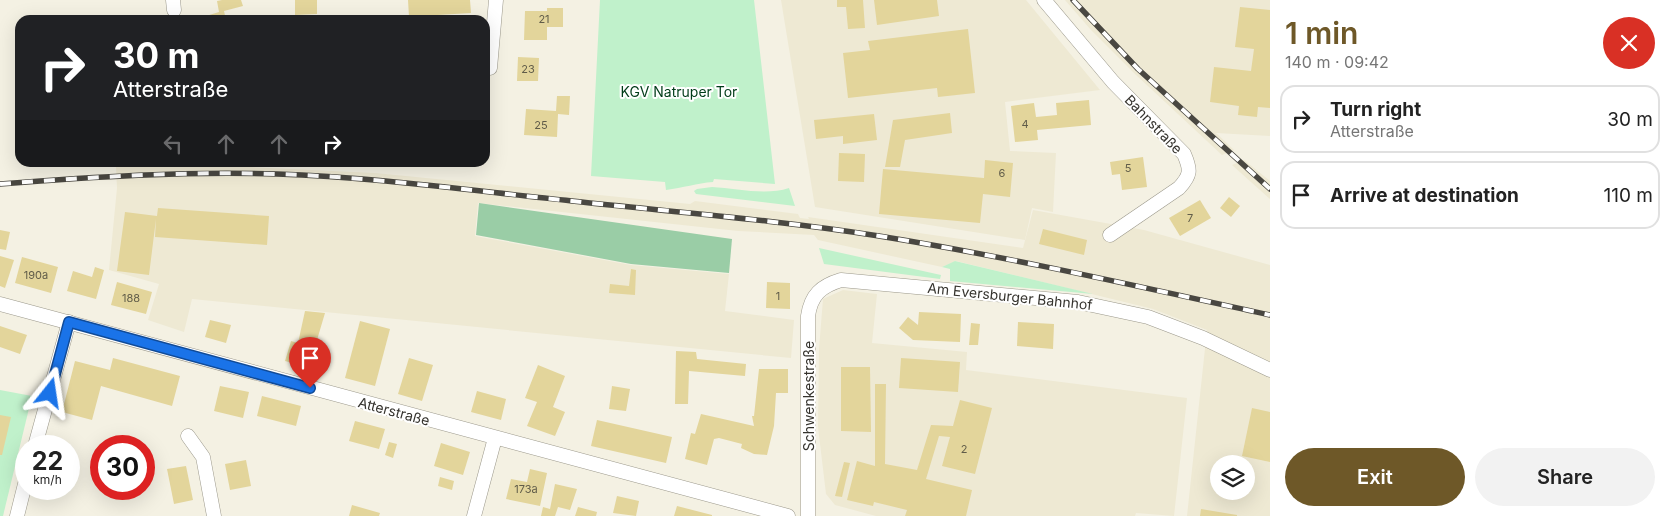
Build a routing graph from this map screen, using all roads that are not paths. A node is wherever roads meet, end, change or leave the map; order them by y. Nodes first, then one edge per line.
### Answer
1 (496, 0) edge
2 (1044, 0) edge
3 (490, 68) dead end
4 (1110, 235) dead end
5 (828, 284) joint
6 (0, 304) edge
7 (69, 322) junction
8 (1270, 370) edge
9 (38, 435) edge
10 (188, 436) dead end
11 (495, 438) junction
12 (20, 500) edge
13 (16, 516) edge
14 (214, 516) edge
15 (474, 516) edge
16 (788, 516) edge
17 (808, 516) edge

1 - 3 street
2 - 4 street, Bahnstraße
5 - 8 street, Am Eversburger Bahnhof
5 - 17 street, Schwenkestraße
6 - 7 street, Atterstraße
7 - 9 street
7 - 11 street, Atterstraße
10 - 14 street
11 - 15 street
11 - 16 street, Atterstraße
12 - 13 street

